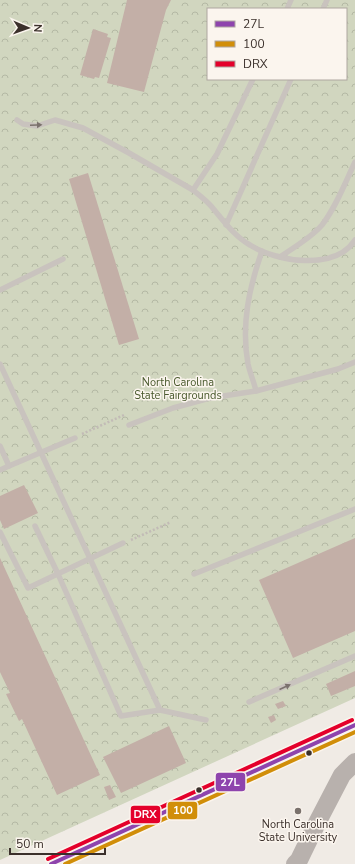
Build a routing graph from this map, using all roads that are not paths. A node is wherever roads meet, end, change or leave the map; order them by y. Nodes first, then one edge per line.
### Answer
1 (253, 80) edge
2 (292, 80) edge
3 (17, 120) dead end
4 (355, 162) edge
5 (193, 190) junction
6 (226, 225) junction
7 (355, 240) edge
8 (262, 251) junction
9 (280, 257) junction
10 (63, 259) dead end
11 (0, 290) edge
12 (355, 362) edge
13 (0, 364) edge
14 (256, 391) junction
15 (129, 425) dead end
16 (74, 438) road end
17 (0, 446) edge
18 (41, 453) junction
19 (9, 466) junction
20 (0, 470) edge
21 (355, 509) edge
22 (36, 526) dead end
23 (0, 532) edge
24 (123, 543) road end
25 (91, 560) junction
26 (58, 574) junction
27 (194, 574) dead end
28 (355, 656) edge
29 (249, 702) dead end
30 (160, 710) junction
31 (206, 720) dead end
32 (355, 762) edge
33 (296, 864) edge

1 - 5 lane
2 - 6 lane
3 -> 5 lane
4 - 9 lane
5 - 6 lane
6 - 8 lane
7 - 9 lane
8 - 9 lane
8 - 14 lane
10 - 11 lane
12 - 14 lane
13 - 18 lane
14 - 15 lane
16 - 18 lane
17 - 19 lane
18 - 19 lane
18 - 25 lane
19 - 20 lane
21 - 27 lane
22 - 26 lane
23 - 26 lane
24 - 25 lane
25 - 26 lane
25 - 30 lane
26 - 30 lane
29 -> 28 lane
30 - 31 lane
32 - 33 main road

